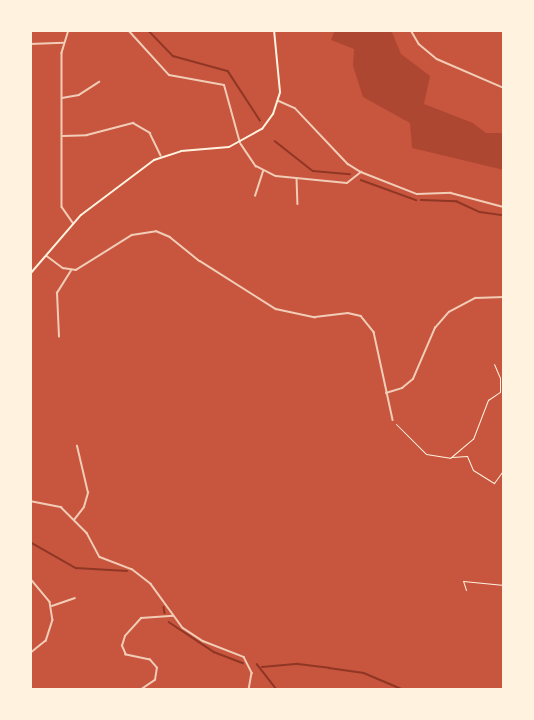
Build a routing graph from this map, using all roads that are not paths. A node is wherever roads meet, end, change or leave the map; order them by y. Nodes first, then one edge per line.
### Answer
1 (69, 30) edge
2 (128, 30) edge
3 (259, 30) edge
4 (411, 30) edge
5 (274, 31) edge
6 (30, 44) edge
7 (64, 44) junction
8 (99, 82) dead end
9 (504, 88) edge
10 (62, 98) junction
11 (278, 101) junction
12 (62, 136) junction
13 (240, 143) junction
14 (161, 156) junction
15 (264, 171) junction
16 (361, 172) junction
17 (297, 177) junction
18 (255, 196) dead end
19 (298, 204) dead end
20 (504, 207) edge
21 (73, 223) junction
22 (46, 255) junction
23 (71, 270) junction
24 (30, 274) edge
25 (504, 297) edge
26 (59, 337) dead end
27 (385, 394) junction
28 (393, 420) road end
29 (77, 446) dead end
30 (30, 501) edge
31 (73, 521) junction
32 (30, 578) edge
33 (34, 583) junction
34 (30, 586) edge
35 (75, 598) dead end
36 (51, 607) junction
37 (173, 615) junction
38 (30, 654) edge
39 (140, 690) edge
40 (249, 690) edge

1 - 7 street
2 - 13 street
3 - 5 street
4 - 9 street
5 - 11 main road
6 - 7 street
7 - 10 street
8 - 10 street
10 - 12 street
11 - 13 main road
11 - 16 street
12 - 14 street
12 - 21 street
13 - 14 main road
13 - 15 street
14 - 21 main road
15 - 17 street
15 - 18 street
16 - 17 street
16 - 20 street
17 - 19 street
21 - 22 main road
22 - 23 street
22 - 24 main road
23 - 26 street
23 - 27 street
25 - 27 street
27 - 28 street
29 - 31 street
30 - 31 street
31 - 37 street
32 - 33 street
33 - 34 street
33 - 36 street
35 - 36 street
36 - 38 street
37 - 39 street
37 - 40 street

